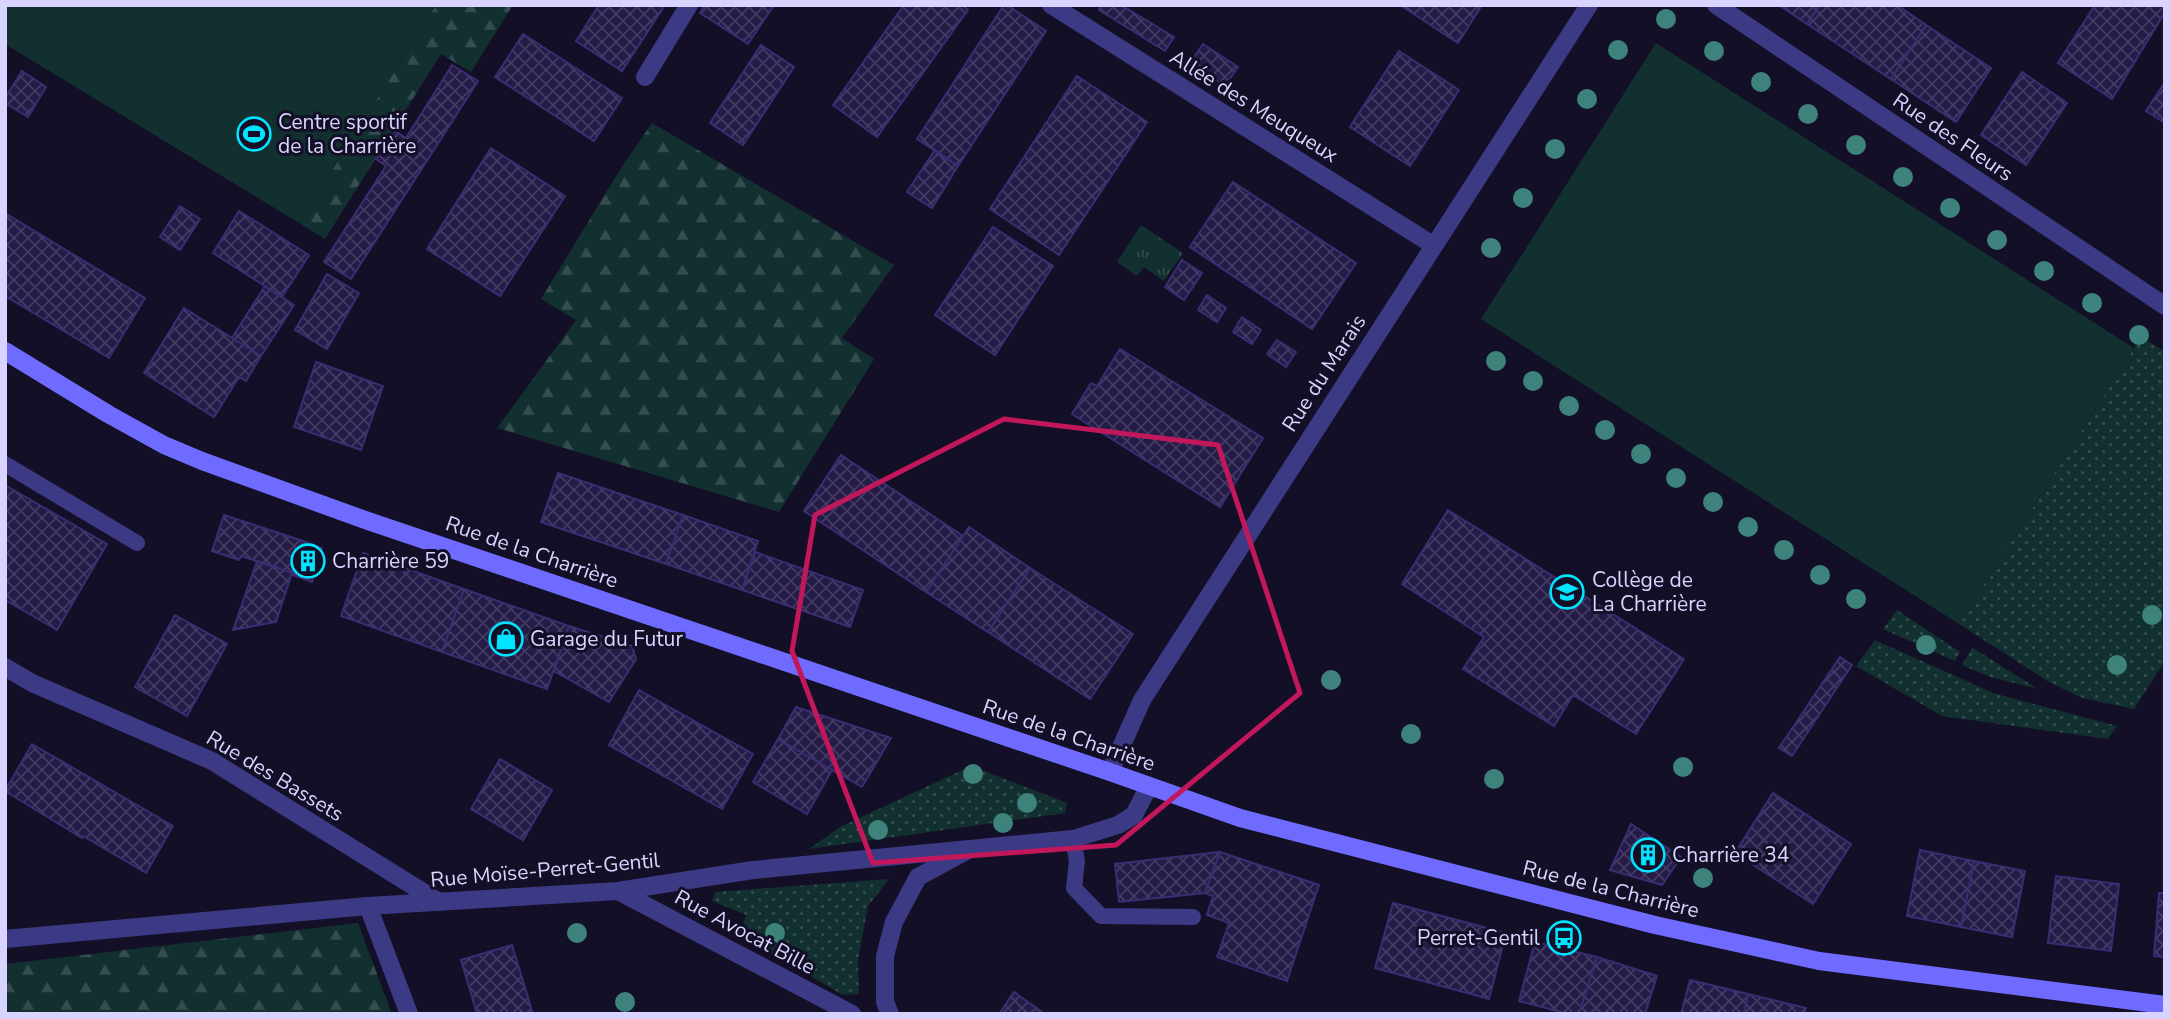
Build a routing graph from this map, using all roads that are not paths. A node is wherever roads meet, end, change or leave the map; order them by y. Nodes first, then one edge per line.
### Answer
1 (689, 5) edge
2 (1051, 5) edge
3 (1589, 5) edge
4 (1716, 5) edge
5 (645, 77) dead end
6 (1433, 245) junction
7 (2165, 306) edge
8 (5, 351) edge
9 (5, 464) edge
10 (137, 543) dead end
11 (5, 667) edge
12 (1110, 772) junction
13 (1149, 786) junction
14 (1073, 839) junction
15 (973, 848) junction
16 (618, 891) junction
17 (439, 902) junction
18 (368, 905) junction
19 (1193, 917) dead end
20 (6, 938) edge
21 (2165, 1005) edge
22 (409, 1014) edge
23 (852, 1014) edge
24 (890, 1014) edge

1 - 5 street
2 - 6 street, Allée des Meuqueux
3 - 6 street, Rue du Marais
4 - 7 street, Rue des Fleurs
6 - 12 street, Rue du Marais
8 - 12 main road, Rue de la Charrière
9 - 10 lane
11 - 17 street, Rue des Bassets
12 - 13 main road, Rue de la Charrière
13 - 14 street, Rue Moïse-Perret-Gentil
13 - 21 main road, Rue de la Charrière
14 - 15 street, Rue Moïse-Perret-Gentil
14 - 19 lane
15 - 16 street, Rue Moïse-Perret-Gentil
15 - 24 street
16 - 17 street, Rue Moïse-Perret-Gentil
16 - 23 street, Rue Avocat Bille
17 - 18 street, Rue Moïse-Perret-Gentil
18 - 20 street, Rue Moïse-Perret-Gentil
18 - 22 street

